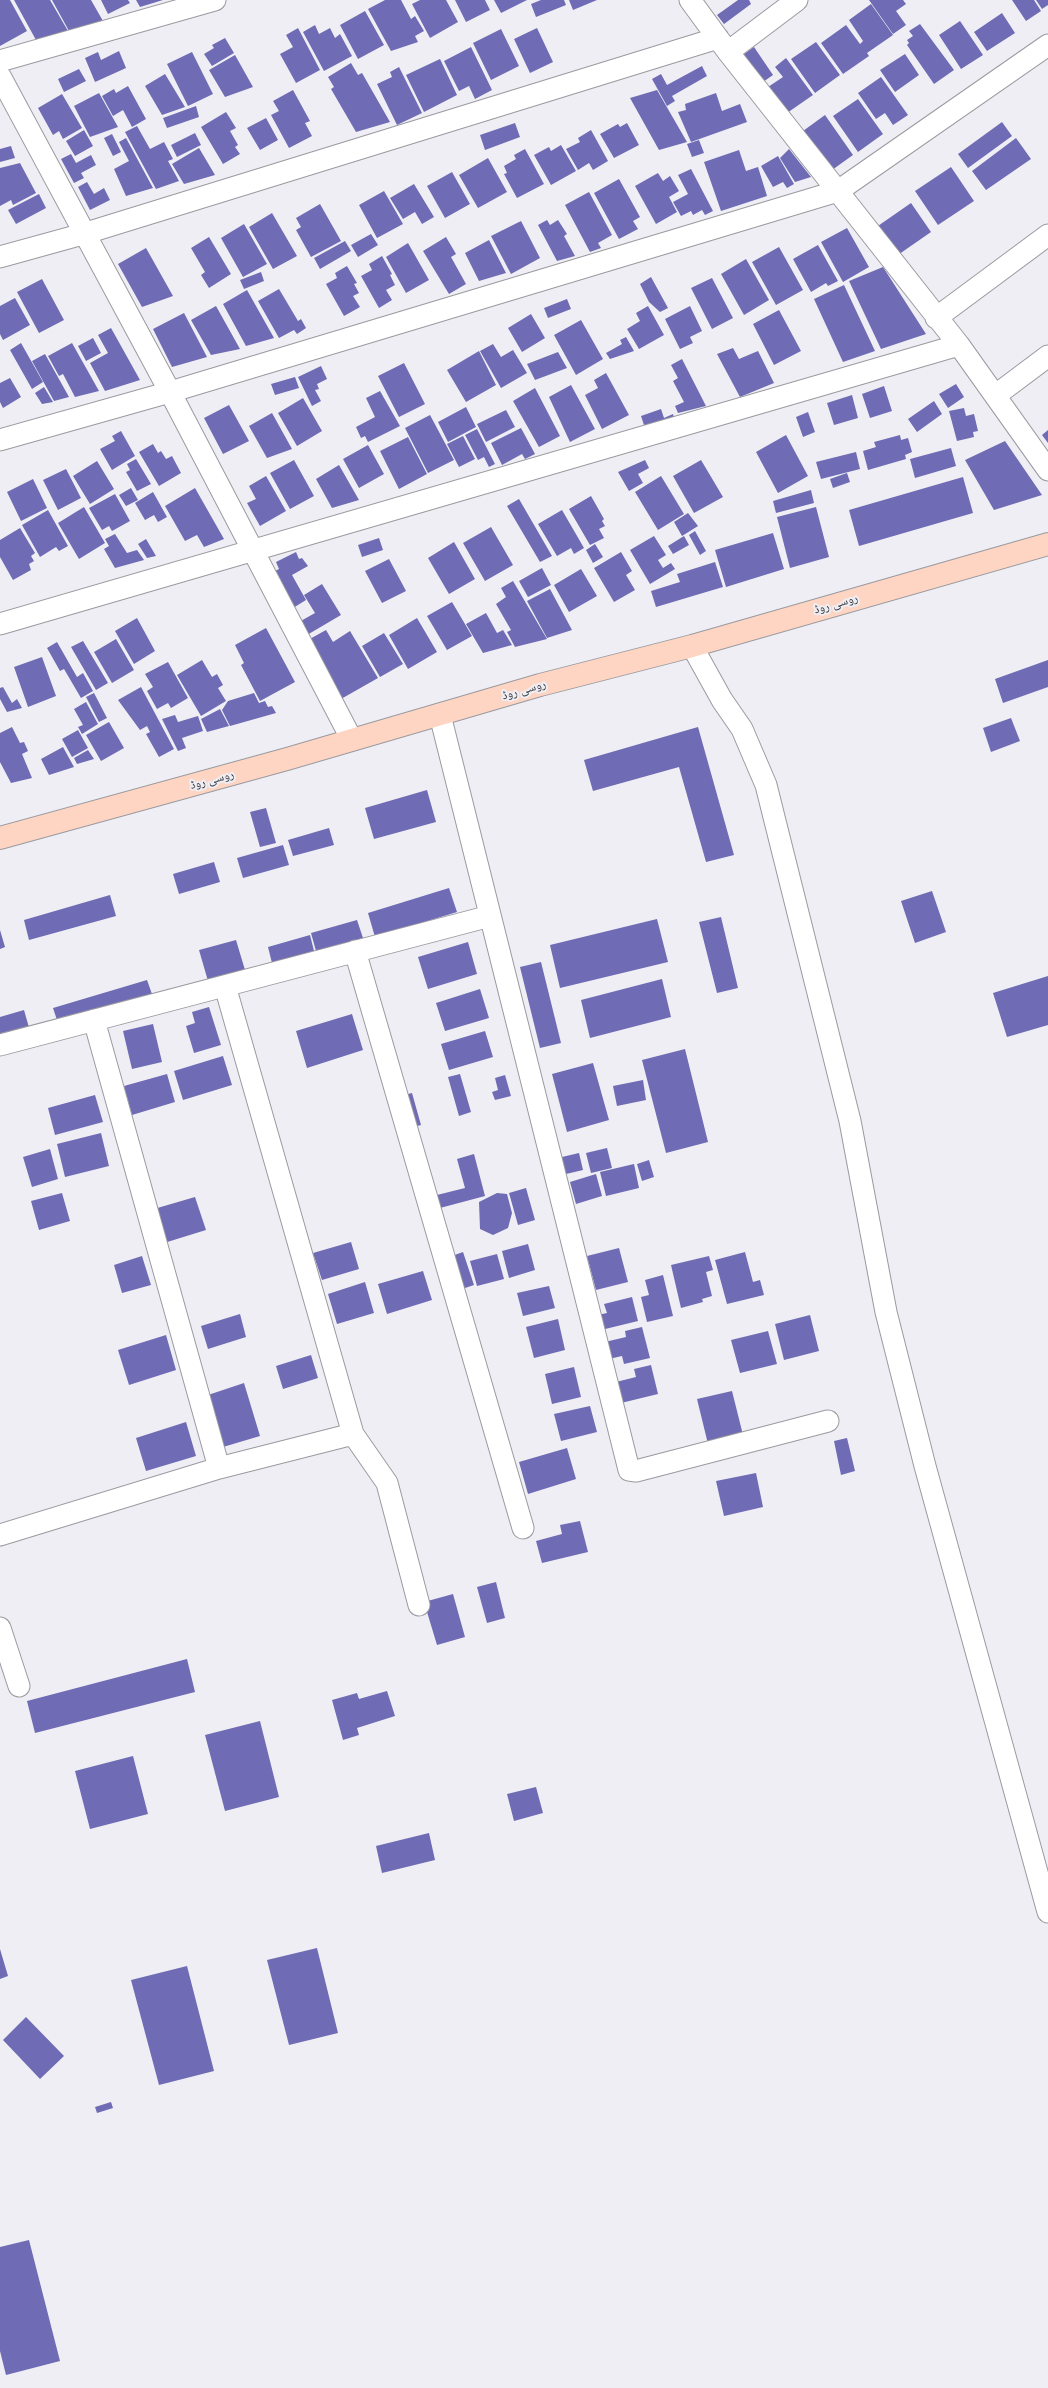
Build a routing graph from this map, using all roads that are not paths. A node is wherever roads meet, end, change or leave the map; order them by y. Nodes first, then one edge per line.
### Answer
1 (215, 0) edge
2 (690, 0) edge
3 (797, 0) edge
4 (723, 45) junction
5 (1048, 45) edge
6 (0, 61) edge
7 (0, 76) edge
8 (838, 191) junction
9 (83, 234) junction
10 (1048, 235) edge
11 (0, 257) edge
12 (936, 318) junction
13 (959, 345) junction
14 (1048, 356) edge
15 (170, 392) junction
16 (996, 395) junction
17 (0, 440) edge
18 (1048, 470) edge
19 (1048, 544) edge
20 (252, 553) junction
21 (0, 624) edge
22 (692, 646) junction
23 (440, 715) junction
24 (352, 740) junction
25 (0, 838) edge
26 (490, 916) junction
27 (355, 951) junction
28 (225, 986) junction
29 (94, 1020) junction
30 (0, 1045) edge
31 (828, 1421) dead end
32 (353, 1434) junction
33 (219, 1468) junction
34 (523, 1528) dead end
35 (0, 1535) edge
36 (419, 1605) dead end
37 (0, 1628) edge
38 (19, 1686) dead end
39 (1048, 1912) edge

1 - 6 street
2 - 4 street
3 - 4 street
4 - 8 street
4 - 9 street
5 - 8 street
7 - 9 street
8 - 12 street
8 - 15 street
9 - 11 street
9 - 15 street
10 - 12 street
12 - 13 street
13 - 16 street
13 - 20 street
14 - 16 street
15 - 17 street
15 - 20 street
16 - 18 street
19 - 22 main road, روسی روڈ
20 - 21 street
20 - 24 street
22 - 23 main road, روسی روڈ
22 - 39 street
23 - 24 main road, روسی روڈ
23 - 26 street
24 - 25 main road, روسی روڈ
26 - 27 street
26 - 31 street
27 - 28 street
27 - 34 street
28 - 29 street
28 - 32 street
29 - 30 street
29 - 33 street
32 - 33 street
32 - 36 street
33 - 35 street
37 - 38 street

